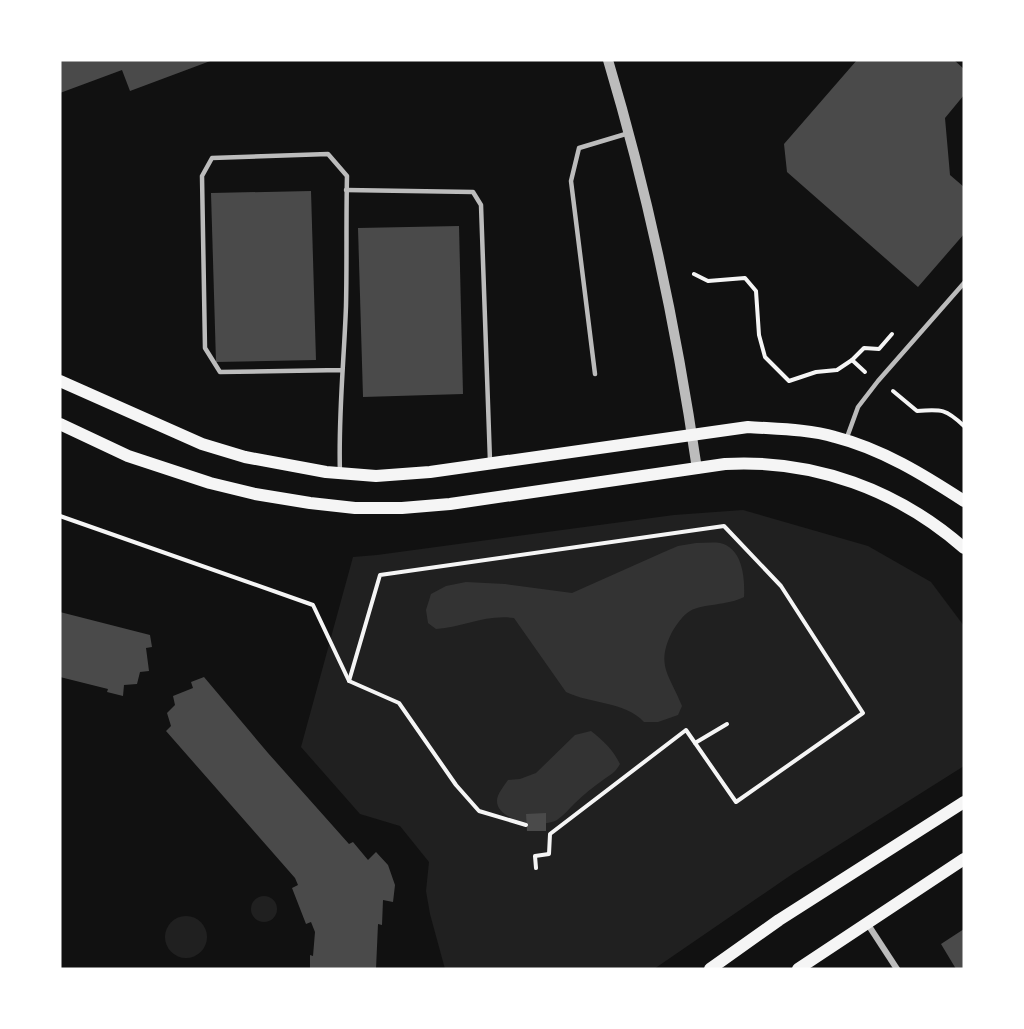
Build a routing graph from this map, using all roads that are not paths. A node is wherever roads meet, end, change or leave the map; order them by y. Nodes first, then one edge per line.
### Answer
1 (608, 60) edge
2 (629, 133) junction
3 (346, 190) junction
4 (964, 283) edge
5 (342, 370) junction
6 (595, 374) dead end
7 (60, 381) edge
8 (60, 424) edge
9 (692, 434) junction
10 (846, 441) junction
11 (490, 464) junction
12 (697, 469) junction
13 (340, 473) junction
14 (964, 501) edge
15 (964, 548) edge
16 (964, 802) edge
17 (964, 858) edge
18 (867, 922) junction
19 (710, 969) edge
20 (798, 969) edge
21 (897, 969) edge

1 - 2 street
2 - 6 lane
2 - 9 street
3 - 5 lane
3 - 5 lane
3 - 11 lane
4 - 10 lane
5 - 13 lane
7 - 13 main road
8 - 12 main road
9 - 10 main road
9 - 11 main road
9 - 12 street
10 - 14 main road
11 - 13 main road
12 - 15 main road
16 - 19 main road
17 - 18 main road
18 - 20 main road
18 - 21 street

